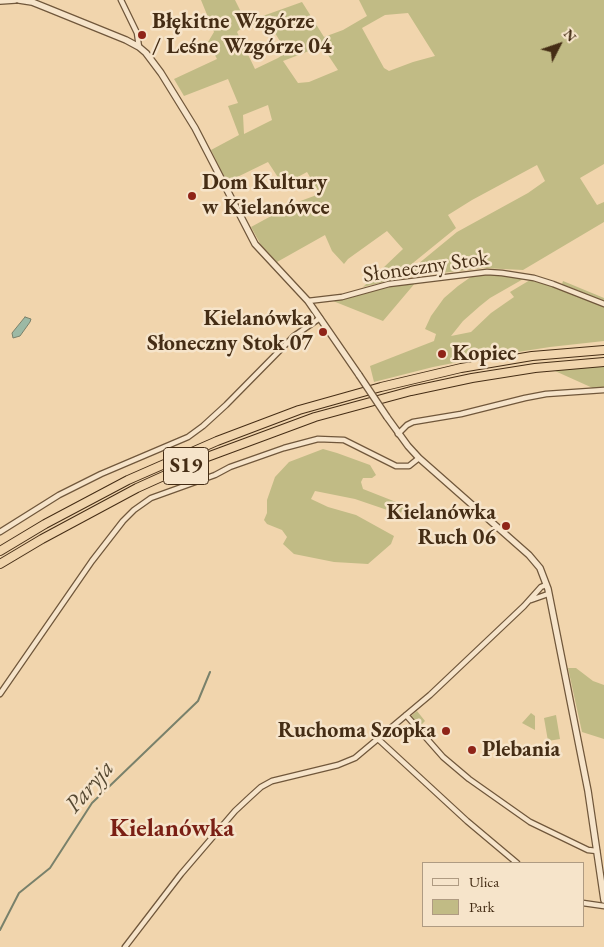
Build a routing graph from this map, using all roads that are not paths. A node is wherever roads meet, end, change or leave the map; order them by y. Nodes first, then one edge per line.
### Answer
1 (14, 0) edge
2 (19, 0) edge
3 (120, 0) edge
4 (0, 1) edge
5 (139, 47) junction
6 (308, 301) junction
7 (604, 304) edge
8 (320, 318) junction
9 (604, 350) edge
10 (604, 362) edge
11 (604, 390) edge
12 (398, 434) junction
13 (419, 458) junction
14 (0, 532) edge
15 (0, 551) edge
16 (0, 564) edge
17 (546, 585) junction
18 (548, 594) junction
19 (530, 600) junction
20 (0, 694) edge
21 (406, 715) junction
22 (378, 739) junction
23 (597, 851) junction
24 (517, 862) edge
25 (604, 900) edge
26 (584, 903) edge
27 (604, 906) edge
28 (125, 947) edge

1 - 4 street
2 - 5 street
3 - 5 street
5 - 6 street
6 - 7 street, Słoneczny Stok
6 - 8 street
8 - 12 street, bridge
8 - 14 street
9 - 15 highway, S19
10 - 16 highway, S19
11 - 12 street
12 - 13 street
13 - 17 street
13 - 20 street
17 - 18 street
17 - 19 street
18 - 19 street
18 - 23 street
19 - 21 street
21 - 22 street
21 - 23 street
22 - 24 street
22 - 28 street
23 - 25 street
26 - 27 street

